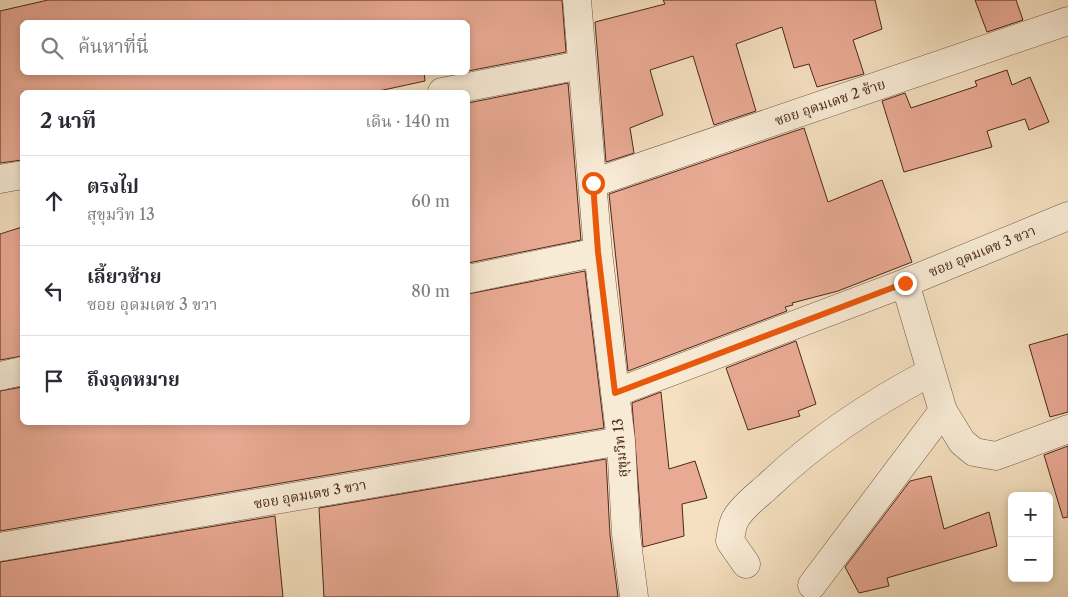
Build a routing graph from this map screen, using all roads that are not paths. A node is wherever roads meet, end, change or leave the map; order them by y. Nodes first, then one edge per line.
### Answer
1 (577, 0) edge
2 (1068, 21) edge
3 (581, 65) junction
4 (452, 90) edge
5 (20, 175) edge
6 (0, 179) edge
7 (593, 183) junction
8 (1068, 216) edge
9 (598, 252) junction
10 (470, 279) edge
11 (905, 283) junction
12 (20, 371) edge
13 (931, 372) junction
14 (0, 376) edge
15 (615, 393) junction
16 (944, 411) junction
17 (1068, 429) edge
18 (621, 440) junction
19 (0, 547) edge
20 (746, 564) dead end
21 (812, 585) dead end
22 (634, 597) edge

1 - 3 street, สุขุมวิท 13
2 - 7 street, ซอย อุดมเดช 2 ซ้าย
3 - 4 street
3 - 7 street, สุขุมวิท 13
5 - 6 street
7 - 9 street, สุขุมวิท 13
8 - 11 street, ซอย อุดมเดช 3 ขวา
9 - 10 street
9 - 15 street, สุขุมวิท 13
11 - 13 street
11 - 15 street, ซอย อุดมเดช 3 ขวา
12 - 14 street
13 - 16 street
13 - 20 street
15 - 18 street, สุขุมวิท 13
16 - 17 street
16 - 21 street
18 - 19 street, ซอย อุดมเดช 3 ขวา
18 - 22 street, สุขุมวิท 13

